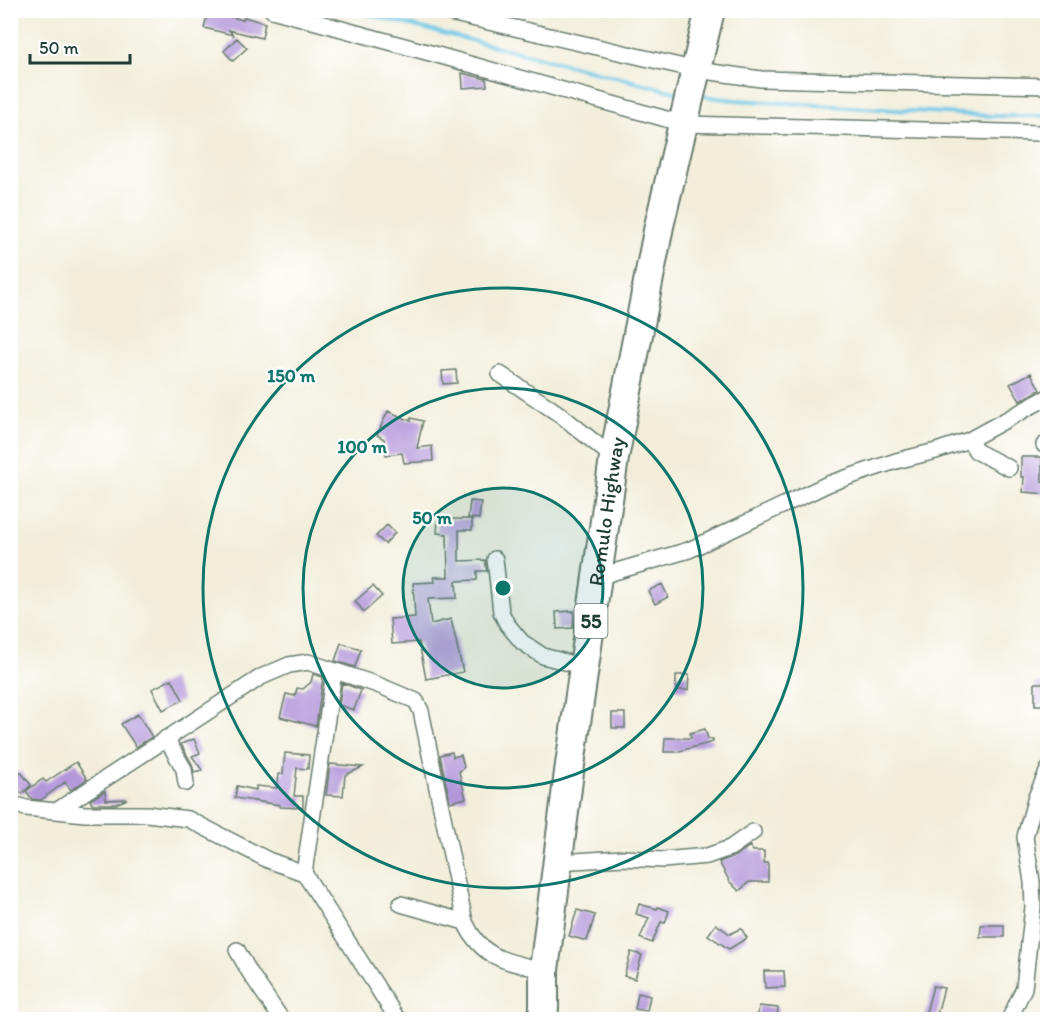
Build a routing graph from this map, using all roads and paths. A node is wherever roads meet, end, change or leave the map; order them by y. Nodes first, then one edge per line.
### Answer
1 (272, 10) edge
2 (437, 10) edge
3 (710, 10) edge
4 (696, 73) junction
5 (1047, 86) edge
6 (685, 120) junction
7 (1047, 135) edge
8 (500, 374) dead end
9 (1047, 397) edge
10 (969, 440) junction
11 (614, 458) junction
12 (1009, 468) dead end
13 (495, 559) dead end
14 (597, 577) junction
15 (584, 667) junction
16 (334, 672) junction
17 (166, 738) junction
18 (1047, 771) edge
19 (186, 783) dead end
20 (10, 803) edge
21 (56, 812) junction
22 (753, 832) dead end
23 (558, 862) junction
24 (304, 873) junction
25 (401, 904) dead end
26 (465, 922) junction
27 (237, 950) dead end
28 (544, 970) junction
29 (546, 1016) edge
30 (282, 1020) edge
31 (398, 1020) edge
32 (1010, 1020) edge

1 - 6 street
2 - 4 street
3 - 4 highway, Romulo Highway / 55
4 - 5 street
4 - 6 highway, Romulo Highway / 55
6 - 7 street
6 - 11 highway, Romulo Highway / 55
8 - 11 street
9 - 10 street
10 - 12 street
10 - 14 street
11 - 14 highway, Romulo Highway / 55
13 - 15 street
14 - 15 highway, Romulo Highway / 55
15 - 23 highway, Romulo Highway / 55
16 - 17 street
16 - 24 street
16 - 26 street
17 - 19 street
17 - 21 street
18 - 32 street
20 - 21 street
21 - 24 street
22 - 23 street
23 - 28 highway, Romulo Highway / 55
24 - 31 street
25 - 26 street
26 - 28 street
27 - 30 street
28 - 29 highway, Romulo Highway / 55

